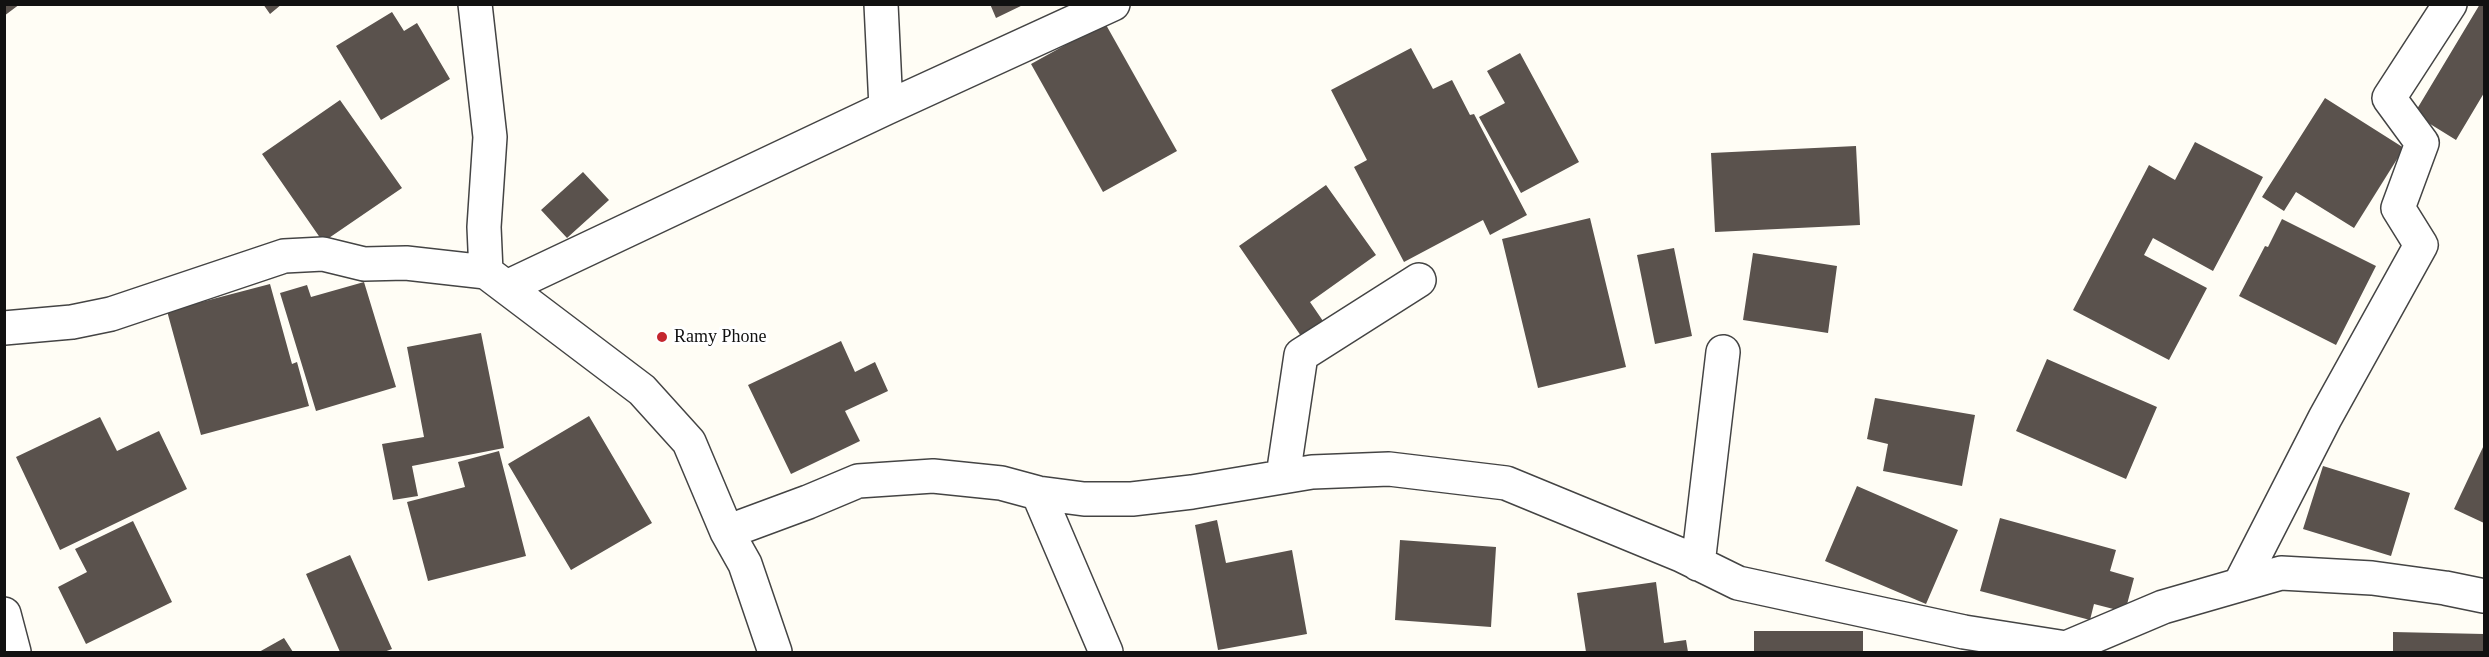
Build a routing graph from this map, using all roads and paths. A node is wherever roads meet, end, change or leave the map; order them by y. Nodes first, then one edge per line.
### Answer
1 (475, 4) edge
2 (882, 4) edge
3 (1113, 4) edge
4 (2450, 4) edge
5 (886, 108) junction
6 (496, 279) junction
7 (1419, 280) dead end
8 (4, 328) edge
9 (1723, 351) dead end
10 (1283, 476) junction
11 (1038, 493) junction
12 (728, 532) junction
13 (1698, 564) junction
14 (2240, 584) junction
15 (2484, 596) edge
16 (4, 614) edge
17 (14, 652) edge
18 (775, 652) edge
19 (1106, 652) edge

1 - 6 street
2 - 5 street
3 - 5 street
4 - 14 street
5 - 6 street
6 - 8 street
6 - 12 street
7 - 10 street
9 - 13 street
10 - 11 street
10 - 13 street
11 - 12 street
11 - 19 street
12 - 18 street
13 - 14 street
14 - 15 street
16 - 17 street

